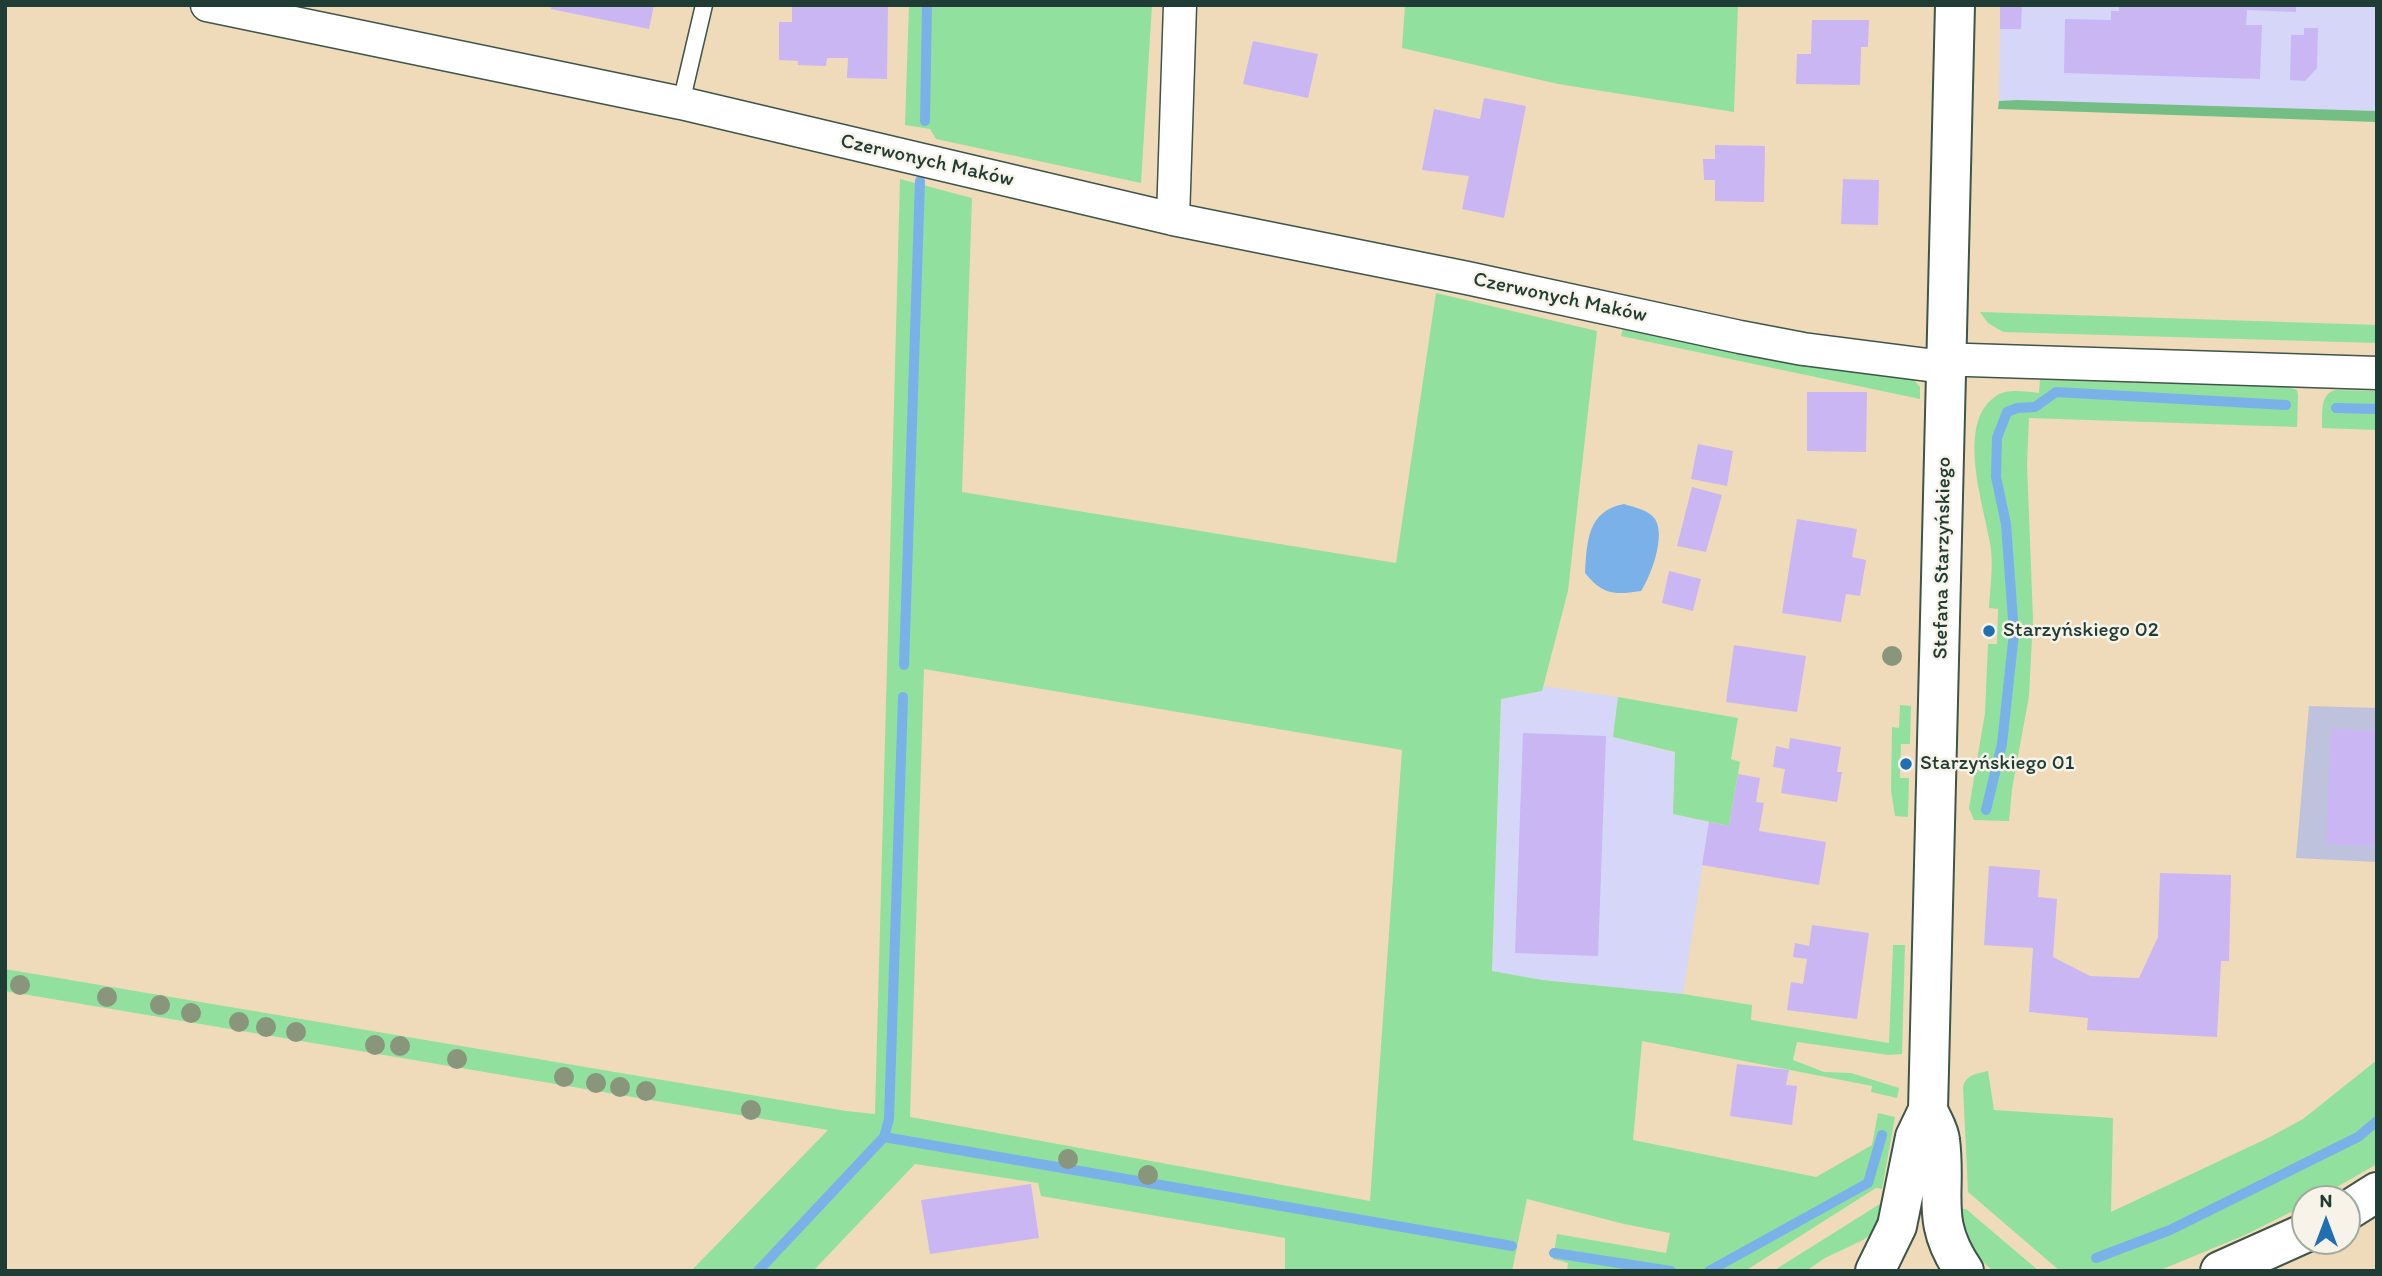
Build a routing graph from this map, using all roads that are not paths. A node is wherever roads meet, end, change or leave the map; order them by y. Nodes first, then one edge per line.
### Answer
1 (207, 5) edge
2 (704, 5) edge
3 (1180, 5) edge
4 (1955, 5) edge
5 (273, 13) edge
6 (681, 103) junction
7 (1173, 219) junction
8 (1948, 360) junction
9 (2377, 373) edge
10 (1928, 1110) junction
11 (2377, 1192) edge
12 (2361, 1202) edge
13 (2291, 1239) edge
14 (1875, 1271) edge
15 (1964, 1271) edge
16 (2220, 1271) edge

1 - 5 street, Czerwonych Maków
2 - 6 lane
3 - 7 street
4 - 8 street, Stefana Starzyńskiego
5 - 6 street, Czerwonych Maków
6 - 7 street, Czerwonych Maków
7 - 8 street, Czerwonych Maków
8 - 9 street, Czerwonych Maków
8 - 10 street, Stefana Starzyńskiego
10 - 14 street, Stefana Starzyńskiego
10 - 15 street, Stefana Starzyńskiego
11 - 12 street
13 - 16 street

